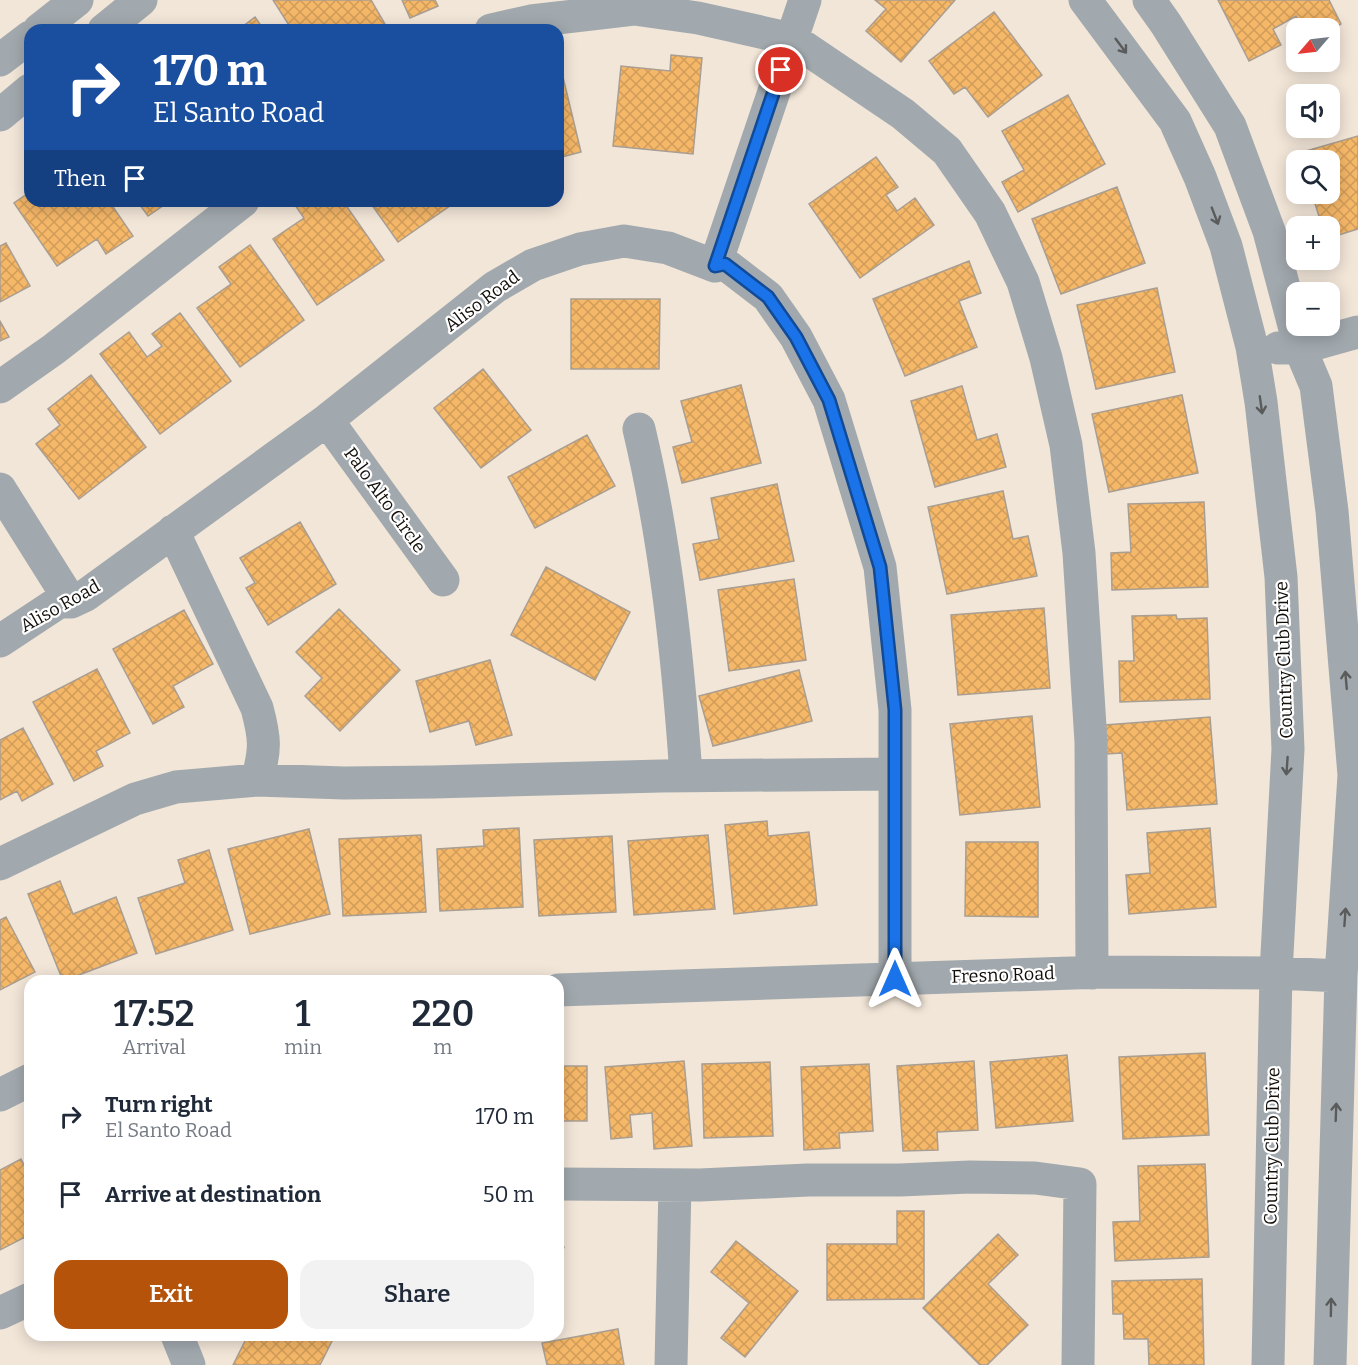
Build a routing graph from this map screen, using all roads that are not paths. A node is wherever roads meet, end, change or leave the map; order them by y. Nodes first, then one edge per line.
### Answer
1 (77, 0) edge
2 (141, 0) edge
3 (805, 0) edge
4 (1085, 0) edge
5 (1149, 0) edge
6 (47, 24) edge
7 (111, 24) edge
8 (518, 24) edge
9 (792, 39) junction
10 (24, 42) edge
11 (0, 60) edge
12 (24, 95) edge
13 (0, 115) edge
14 (235, 207) edge
15 (715, 266) junction
16 (1358, 332) edge
17 (1252, 347) junction
18 (1300, 348) junction
19 (0, 387) edge
20 (327, 420) junction
21 (639, 429) dead end
22 (0, 489) edge
23 (173, 531) junction
24 (443, 580) dead end
25 (71, 602) junction
26 (0, 641) edge
27 (894, 774) junction
28 (686, 775) junction
29 (1356, 775) edge
30 (257, 780) junction
31 (0, 864) edge
32 (1092, 973) junction
33 (1276, 973) junction
34 (1341, 976) junction
35 (895, 979) junction
36 (564, 990) edge
37 (24, 1083) edge
38 (0, 1095) edge
39 (564, 1184) edge
40 (675, 1185) junction
41 (1345, 1212) edge
42 (24, 1302) edge
43 (0, 1313) edge
44 (179, 1341) edge
45 (189, 1365) edge
46 (671, 1365) edge
47 (1078, 1365) edge
48 (1268, 1365) edge
49 (1330, 1365) edge

1 - 6 street
2 - 7 street
3 - 9 street
4 -> 17 street, Country Club Drive
5 - 18 street
8 - 9 street
9 - 15 street
9 - 32 street
10 - 11 street
12 - 13 street
14 - 19 street
15 - 20 street, Aliso Road
15 - 27 street, Aliso Road
16 - 18 street
17 - 18 street
17 -> 33 street, Country Club Drive
29 -> 18 street
20 - 23 street, Aliso Road
20 - 24 street, Palo Alto Circle
21 - 28 street
22 - 25 street
23 - 25 street, Aliso Road
23 - 30 street
25 - 26 street, Aliso Road
27 - 28 street
27 - 35 street, Aliso Road
28 - 30 street
34 -> 29 street
30 - 31 street
32 - 33 street, Fresno Road
32 - 35 street, Fresno Road
33 - 34 street, Fresno Road
33 - 48 street, Country Club Drive
41 -> 34 street
35 - 36 street, Fresno Road
37 - 38 street
39 - 40 street
40 - 46 street
40 - 47 street
49 -> 41 street
42 - 43 street
44 - 45 street

